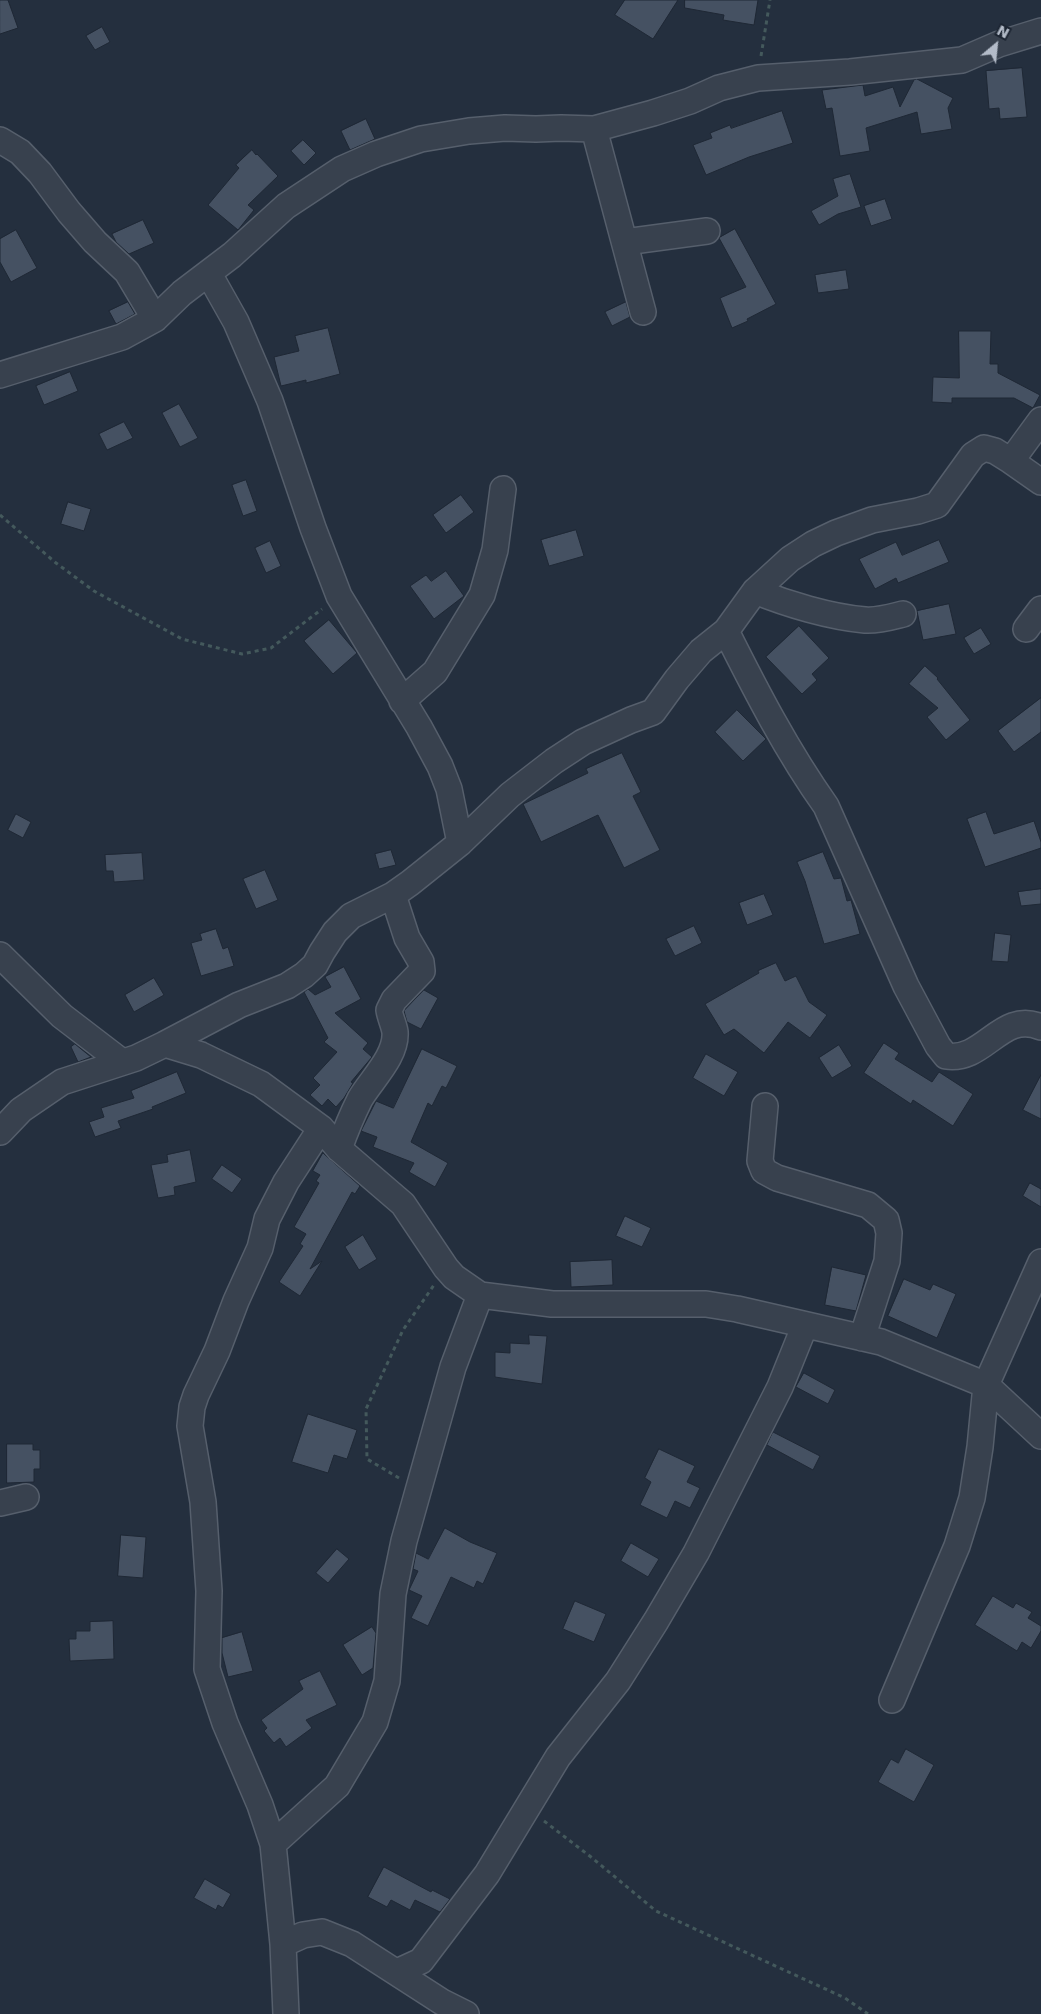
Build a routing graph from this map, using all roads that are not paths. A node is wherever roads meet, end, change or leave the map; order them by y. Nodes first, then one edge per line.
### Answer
1 (1041, 31) edge
2 (594, 129) junction
3 (0, 140) edge
4 (707, 231) dead end
5 (624, 242) junction
6 (208, 274) junction
7 (643, 312) dead end
8 (155, 319) junction
9 (0, 375) edge
10 (1041, 420) edge
11 (1011, 461) junction
12 (1041, 482) edge
13 (503, 489) dead end
14 (755, 591) junction
15 (1041, 609) edge
16 (903, 614) dead end
17 (1026, 629) dead end
18 (726, 631) junction
19 (402, 700) junction
20 (460, 843) junction
21 (393, 895) junction
22 (0, 955) edge
23 (1041, 1027) edge
24 (165, 1044) junction
25 (122, 1062) junction
26 (765, 1106) dead end
27 (321, 1128) junction
28 (0, 1132) edge
29 (339, 1149) junction
30 (1041, 1262) edge
31 (480, 1295) junction
32 (805, 1326) junction
33 (862, 1338) junction
34 (986, 1384) junction
35 (1041, 1436) edge
36 (26, 1498) dead end
37 (0, 1503) edge
38 (892, 1700) dead end
39 (273, 1844) junction
40 (283, 1944) junction
41 (397, 1972) junction
42 (286, 2014) edge
43 (466, 2014) edge

1 - 2 street
2 - 5 street
2 - 6 street
3 - 8 street
4 - 5 street
5 - 7 street
6 - 8 street
6 - 19 street
8 - 9 street
10 - 11 street
11 - 12 street
11 - 14 street
13 - 19 street
14 - 16 street
14 - 18 street
15 - 17 street
18 - 20 street
18 - 23 street
19 - 20 street
20 - 21 street
21 - 24 street
21 - 29 street
22 - 25 street
24 - 25 street
24 - 27 street
25 - 28 street
26 - 33 street
27 - 29 street
27 - 39 street
29 - 31 street
30 - 34 street
31 - 32 street
31 - 39 street
32 - 33 street
32 - 41 street
33 - 34 street
34 - 35 street
34 - 38 street
36 - 37 street
39 - 40 street
40 - 41 street
40 - 42 street
41 - 43 street

